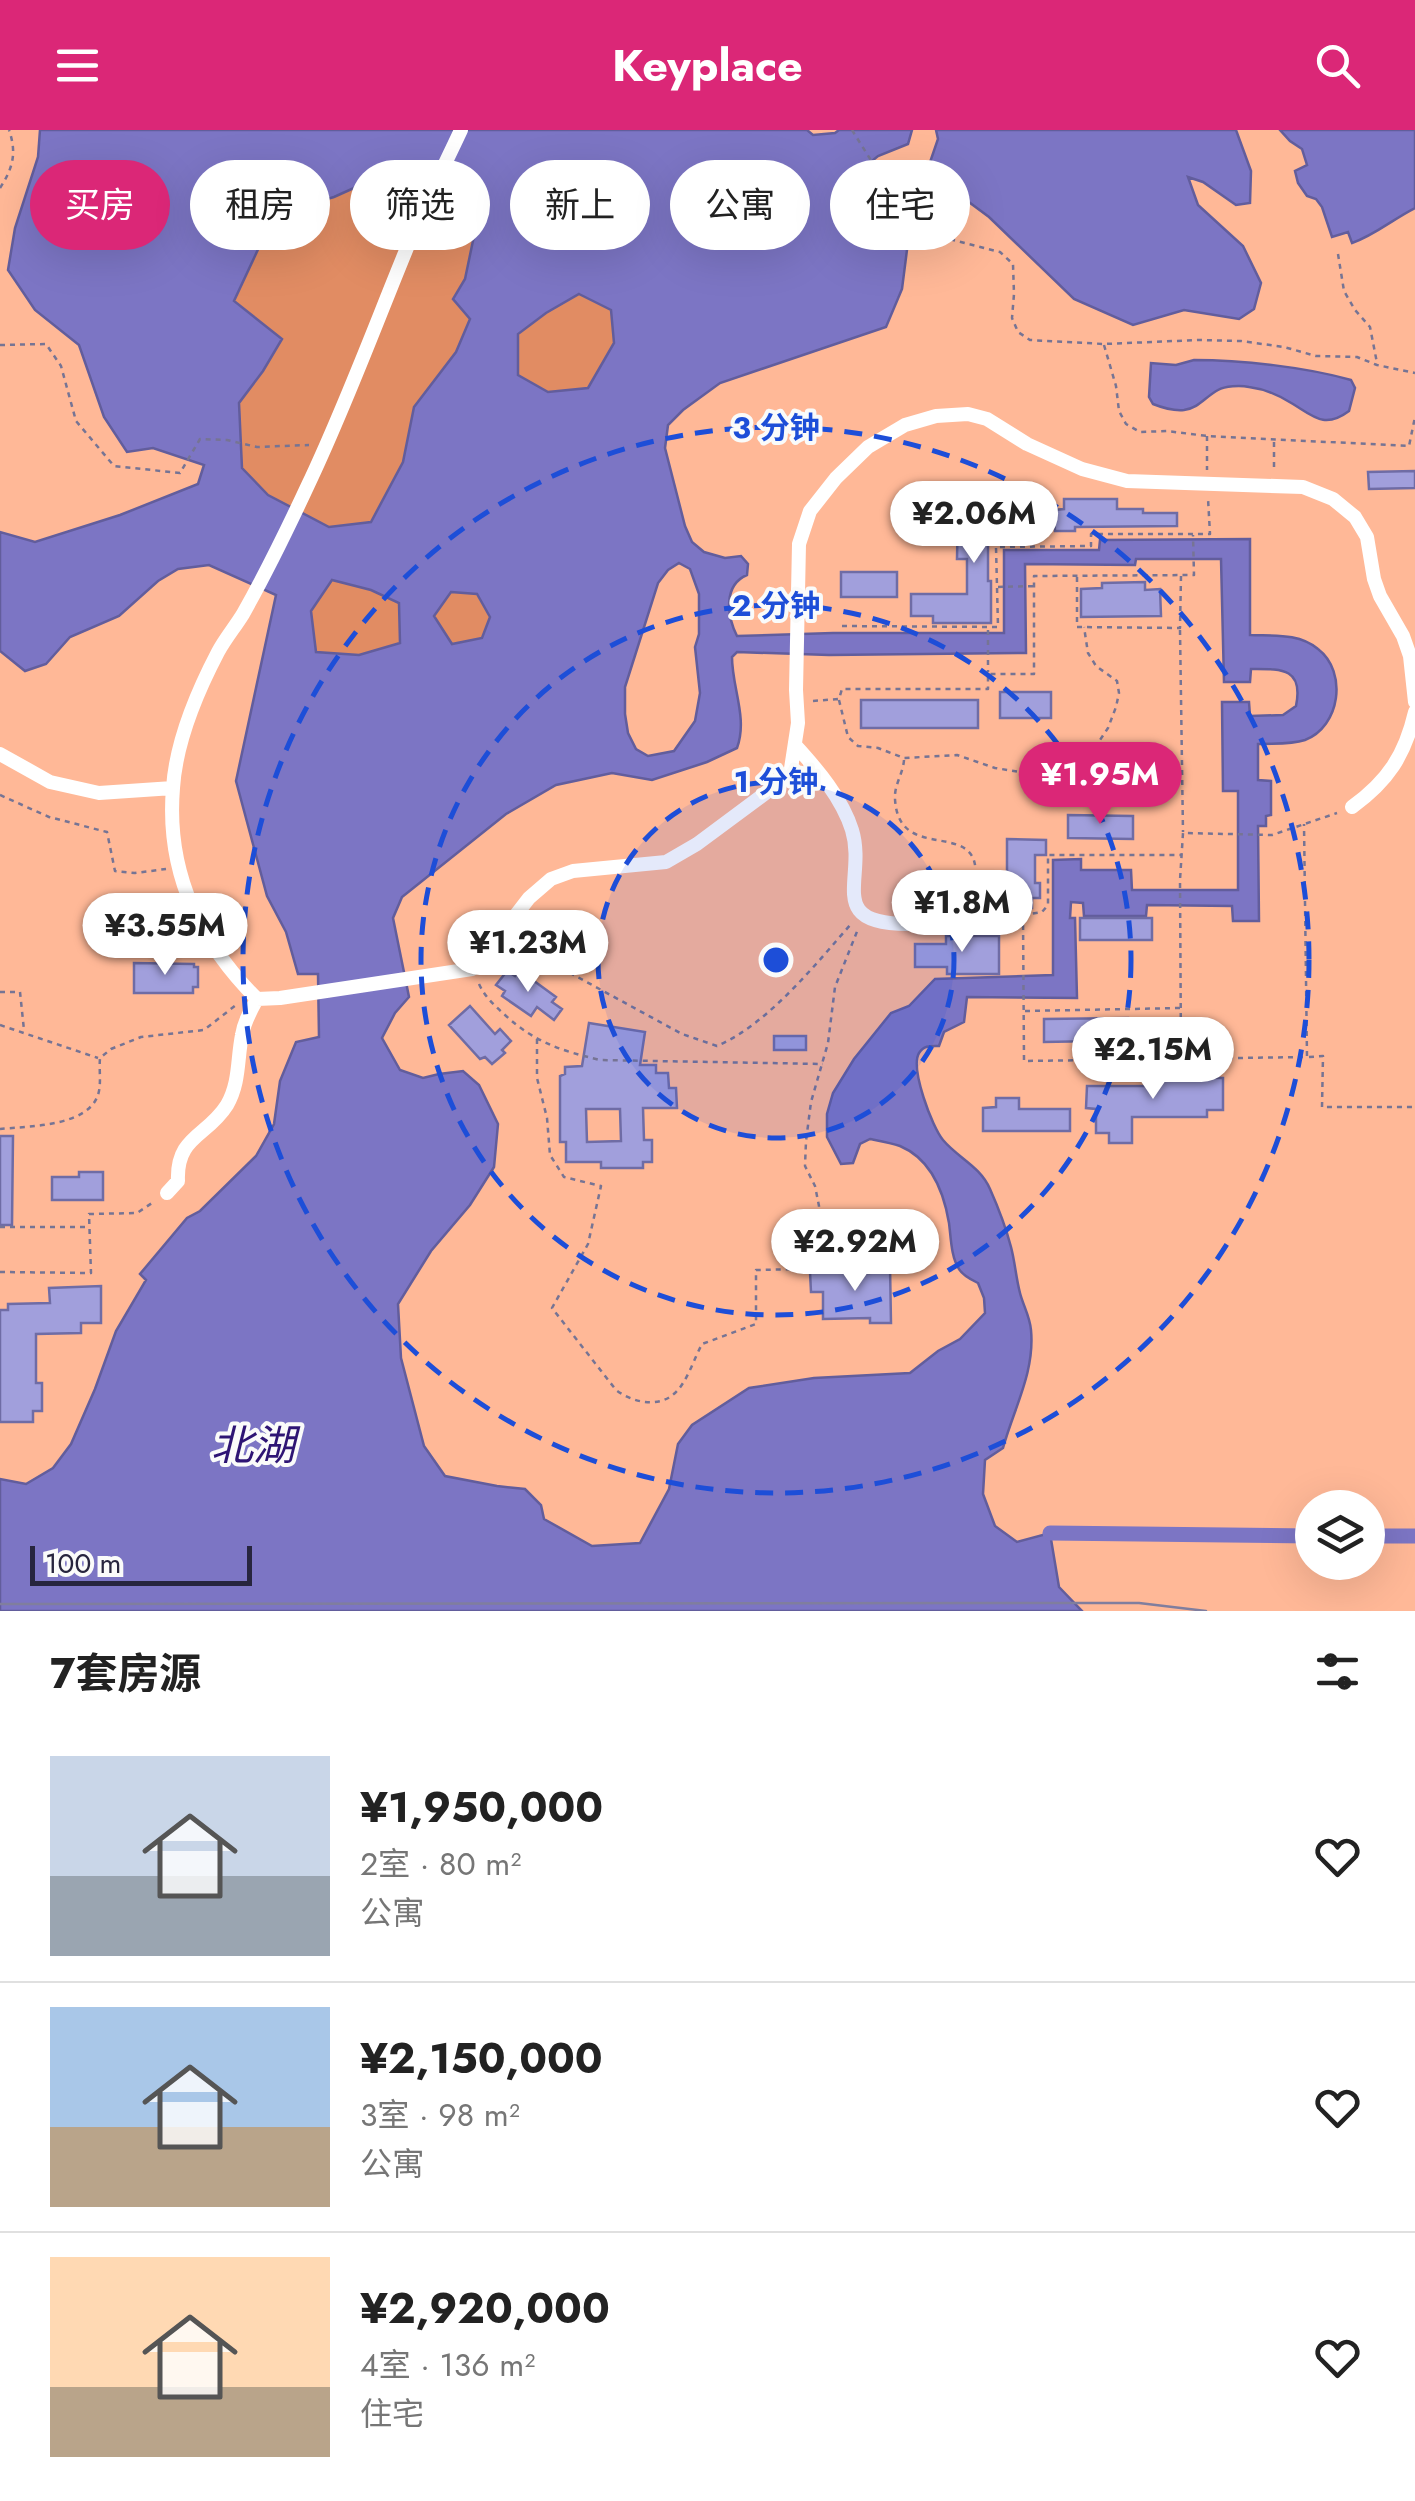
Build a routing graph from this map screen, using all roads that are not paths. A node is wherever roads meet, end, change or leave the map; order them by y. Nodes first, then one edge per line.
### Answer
1 (461, 130) edge
2 (1415, 702) edge
3 (1415, 712) edge
4 (795, 745) junction
5 (0, 754) edge
6 (173, 788) junction
7 (1352, 807) road end
8 (908, 924) road end
9 (257, 998) junction
10 (168, 1193) road end

1 - 6 street
2 - 4 street
3 - 7 street
4 - 8 street
4 - 9 street
5 - 6 street
6 - 9 street
9 - 10 street

